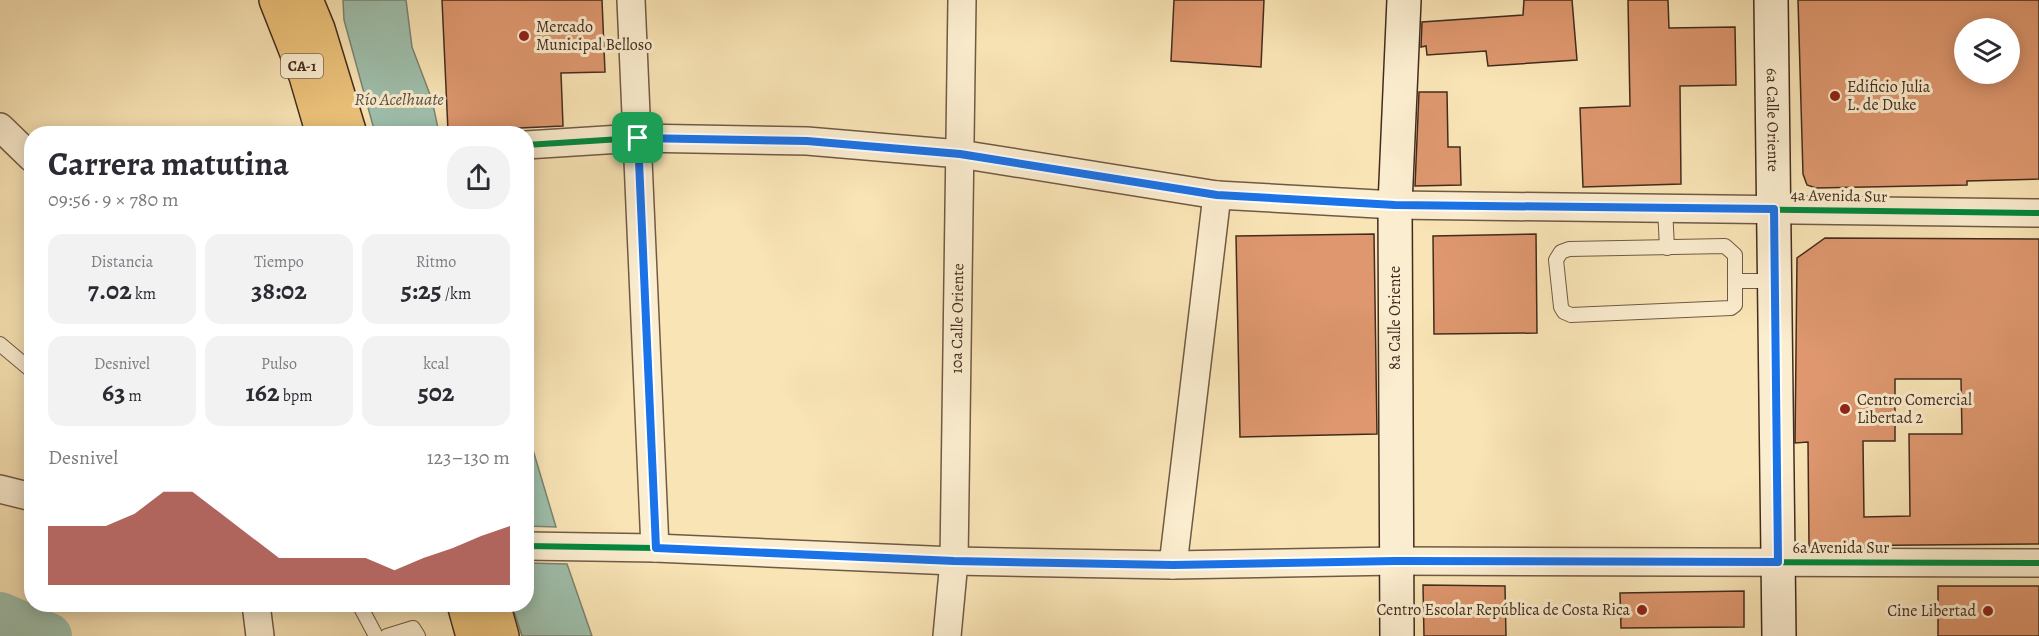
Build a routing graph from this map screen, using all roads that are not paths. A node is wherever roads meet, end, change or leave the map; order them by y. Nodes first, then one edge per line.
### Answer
1 (276, 0) edge
2 (306, 0) edge
3 (632, 0) edge
4 (962, 0) edge
5 (1404, 0) edge
6 (1772, 0) edge
7 (321, 126) edge
8 (348, 126) edge
9 (0, 128) edge
10 (638, 138) junction
11 (534, 144) edge
12 (24, 150) edge
13 (960, 154) junction
14 (1217, 195) junction
15 (1395, 205) junction
16 (1665, 208) junction
17 (1774, 209) junction
18 (2039, 213) edge
19 (1667, 248) junction
20 (1775, 280) junction
21 (1736, 281) junction
22 (0, 344) edge
23 (24, 364) edge
24 (0, 489) edge
25 (24, 495) edge
26 (534, 546) edge
27 (656, 548) junction
28 (954, 561) junction
29 (1395, 561) junction
30 (1778, 562) junction
31 (2039, 563) edge
32 (1173, 565) junction
33 (257, 612) edge
34 (363, 612) edge
35 (488, 612) edge
36 (476, 629) edge
37 (260, 636) edge
38 (376, 636) edge
39 (387, 636) edge
40 (418, 636) edge
41 (947, 636) edge
42 (1397, 636) edge
43 (1779, 636) edge

1 - 7 highway, CA-1
2 - 8 highway, CA-1
3 - 10 street
4 - 13 street, 10a Calle Oriente
5 - 15 main road, 8a Calle Oriente
6 - 17 main road, 6a Calle Oriente
9 - 12 street
10 - 11 street, 4a Avenida Sur
10 - 13 street, 4a Avenida Sur
10 - 27 street
13 - 14 street, 4a Avenida Sur
13 - 28 street, 10a Calle Oriente
14 - 15 street, 4a Avenida Sur
14 - 32 street
15 - 16 street, 4a Avenida Sur
15 - 29 main road, 8a Calle Oriente
16 - 17 street, 4a Avenida Sur
16 - 19 lane
17 - 18 street, 4a Avenida Sur
17 - 20 main road, 6a Calle Oriente
19 - 21 lane
19 - 21 lane
20 - 21 lane
20 - 30 main road, 6a Calle Oriente
22 - 23 lane
24 - 25 street
26 - 27 street, 6a Avenida Sur
27 - 28 street, 6a Avenida Sur
28 - 32 street, 6a Avenida Sur
28 - 41 street, 10a Calle Oriente
29 - 30 street, 6a Avenida Sur
29 - 32 street, 6a Avenida Sur
29 - 42 main road, 8a Calle Oriente
30 - 31 street, 6a Avenida Sur
30 - 43 main road, 6a Calle Oriente
33 - 37 street
34 - 38 lane
35 - 36 highway
39 - 40 lane

